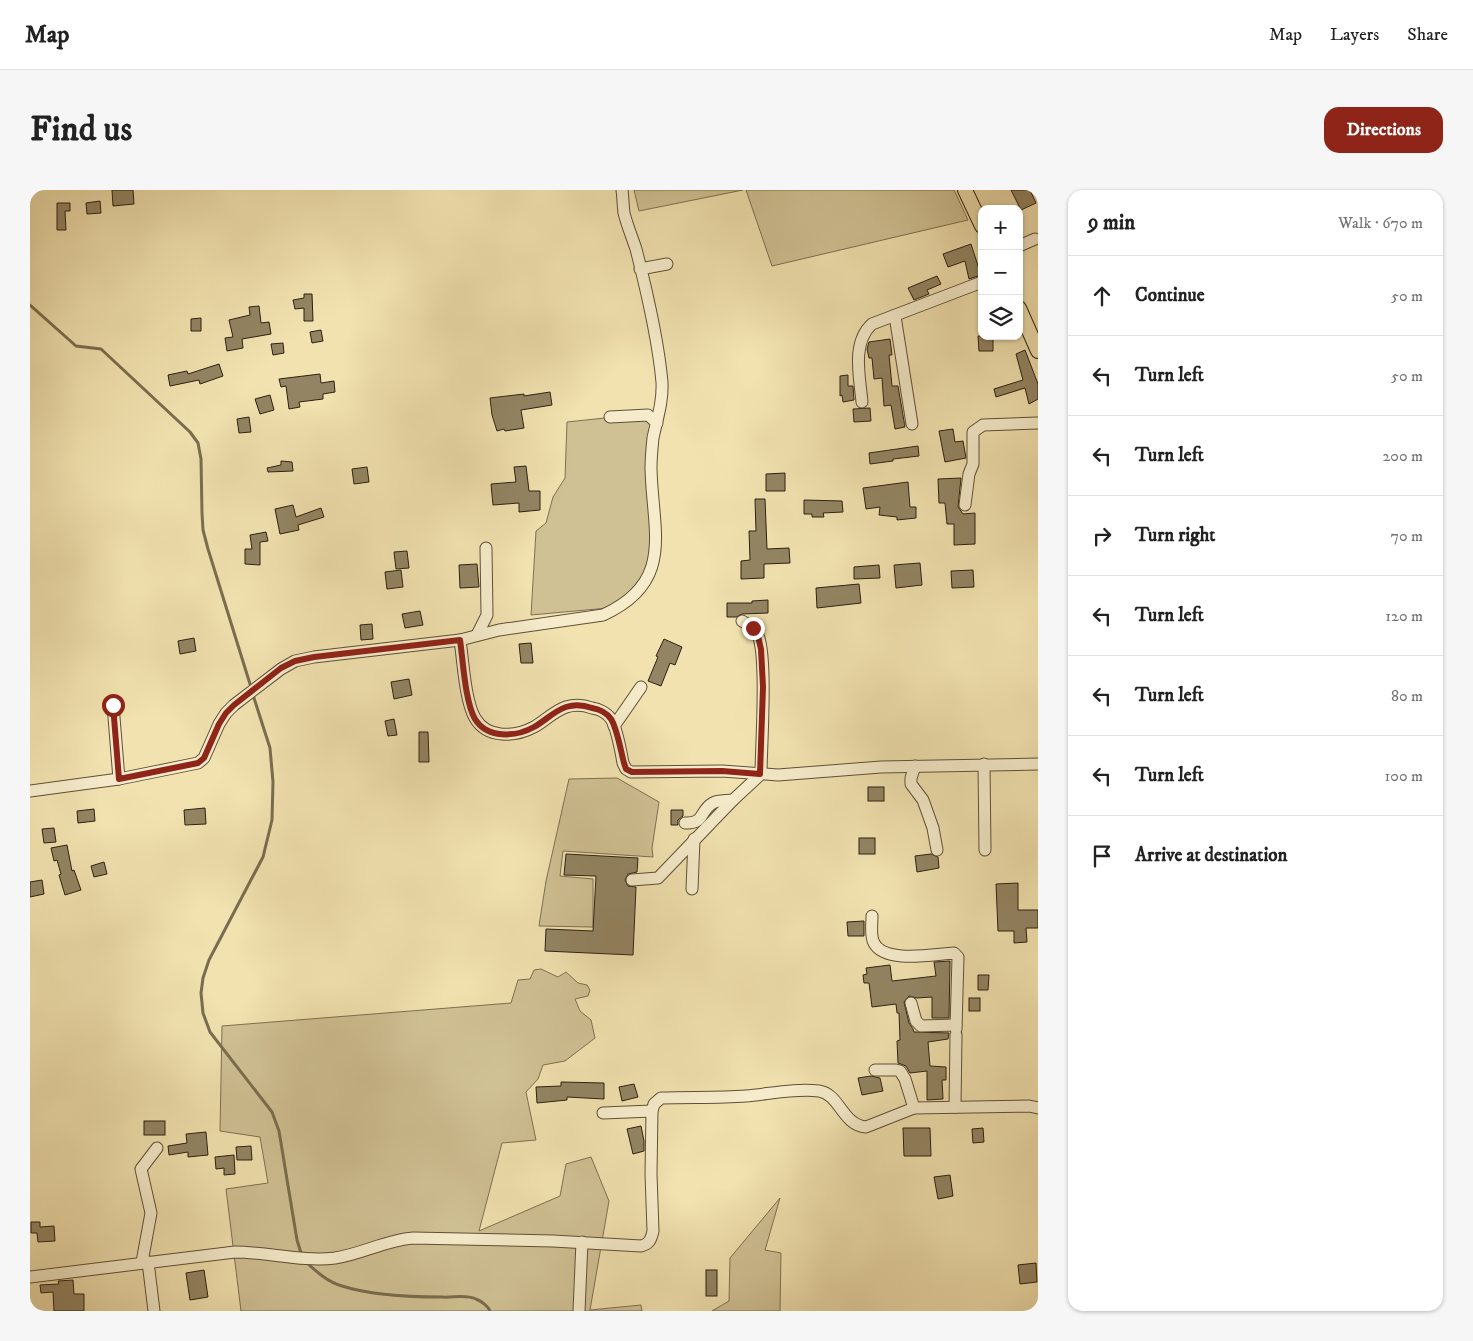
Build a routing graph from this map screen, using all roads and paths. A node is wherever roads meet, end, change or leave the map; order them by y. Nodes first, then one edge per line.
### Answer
1 (622, 190) edge
2 (965, 190) edge
3 (978, 218) edge
4 (1035, 239) dead end
5 (1023, 244) edge
6 (667, 264) dead end
7 (640, 269) junction
8 (978, 284) edge
9 (895, 316) junction
10 (1023, 317) edge
11 (1038, 351) edge
12 (862, 402) dead end
13 (610, 417) dead end
14 (656, 423) junction
15 (1038, 423) edge
16 (912, 424) dead end
17 (965, 505) dead end
18 (486, 548) dead end
19 (742, 621) dead end
20 (477, 635) junction
21 (460, 640) junction
22 (641, 687) dead end
23 (113, 705) dead end
24 (614, 726) junction
25 (984, 764) junction
26 (1038, 764) edge
27 (916, 766) junction
28 (760, 774) junction
29 (119, 779) junction
30 (30, 792) edge
31 (732, 800) junction
32 (685, 823) dead end
33 (694, 838) junction
34 (937, 850) dead end
35 (985, 850) dead end
36 (632, 880) dead end
37 (692, 889) dead end
38 (872, 916) dead end
39 (911, 1003) dead end
40 (956, 1030) junction
41 (875, 1070) dead end
42 (955, 1107) junction
43 (914, 1108) junction
44 (1038, 1108) edge
45 (652, 1111) junction
46 (604, 1113) dead end
47 (158, 1148) dead end
48 (582, 1242) junction
49 (145, 1262) junction
50 (30, 1276) edge
51 (154, 1311) edge
52 (579, 1311) edge

1 - 7 street
2 - 3 main road
4 - 5 street
6 - 7 street
7 - 14 street
8 - 9 street
9 - 12 street
9 - 16 street
10 - 11 main road
13 - 14 street
14 - 20 street
15 - 17 street
18 - 20 street
19 - 28 street
20 - 21 street
21 - 24 street
21 - 29 street
22 - 24 street
23 - 29 street
24 - 28 street
25 - 26 street
25 - 27 street
25 - 35 street
27 - 28 street
27 - 34 street
28 - 31 street
29 - 30 street
31 - 32 street
31 - 33 street
33 - 36 street
33 - 37 street
38 - 40 street
39 - 40 street
40 - 42 street
41 - 43 street
42 - 43 street
42 - 44 street
43 - 45 street
45 - 46 street
45 - 48 street
47 - 49 street
48 - 49 street
48 - 52 street
49 - 50 street
49 - 51 street

